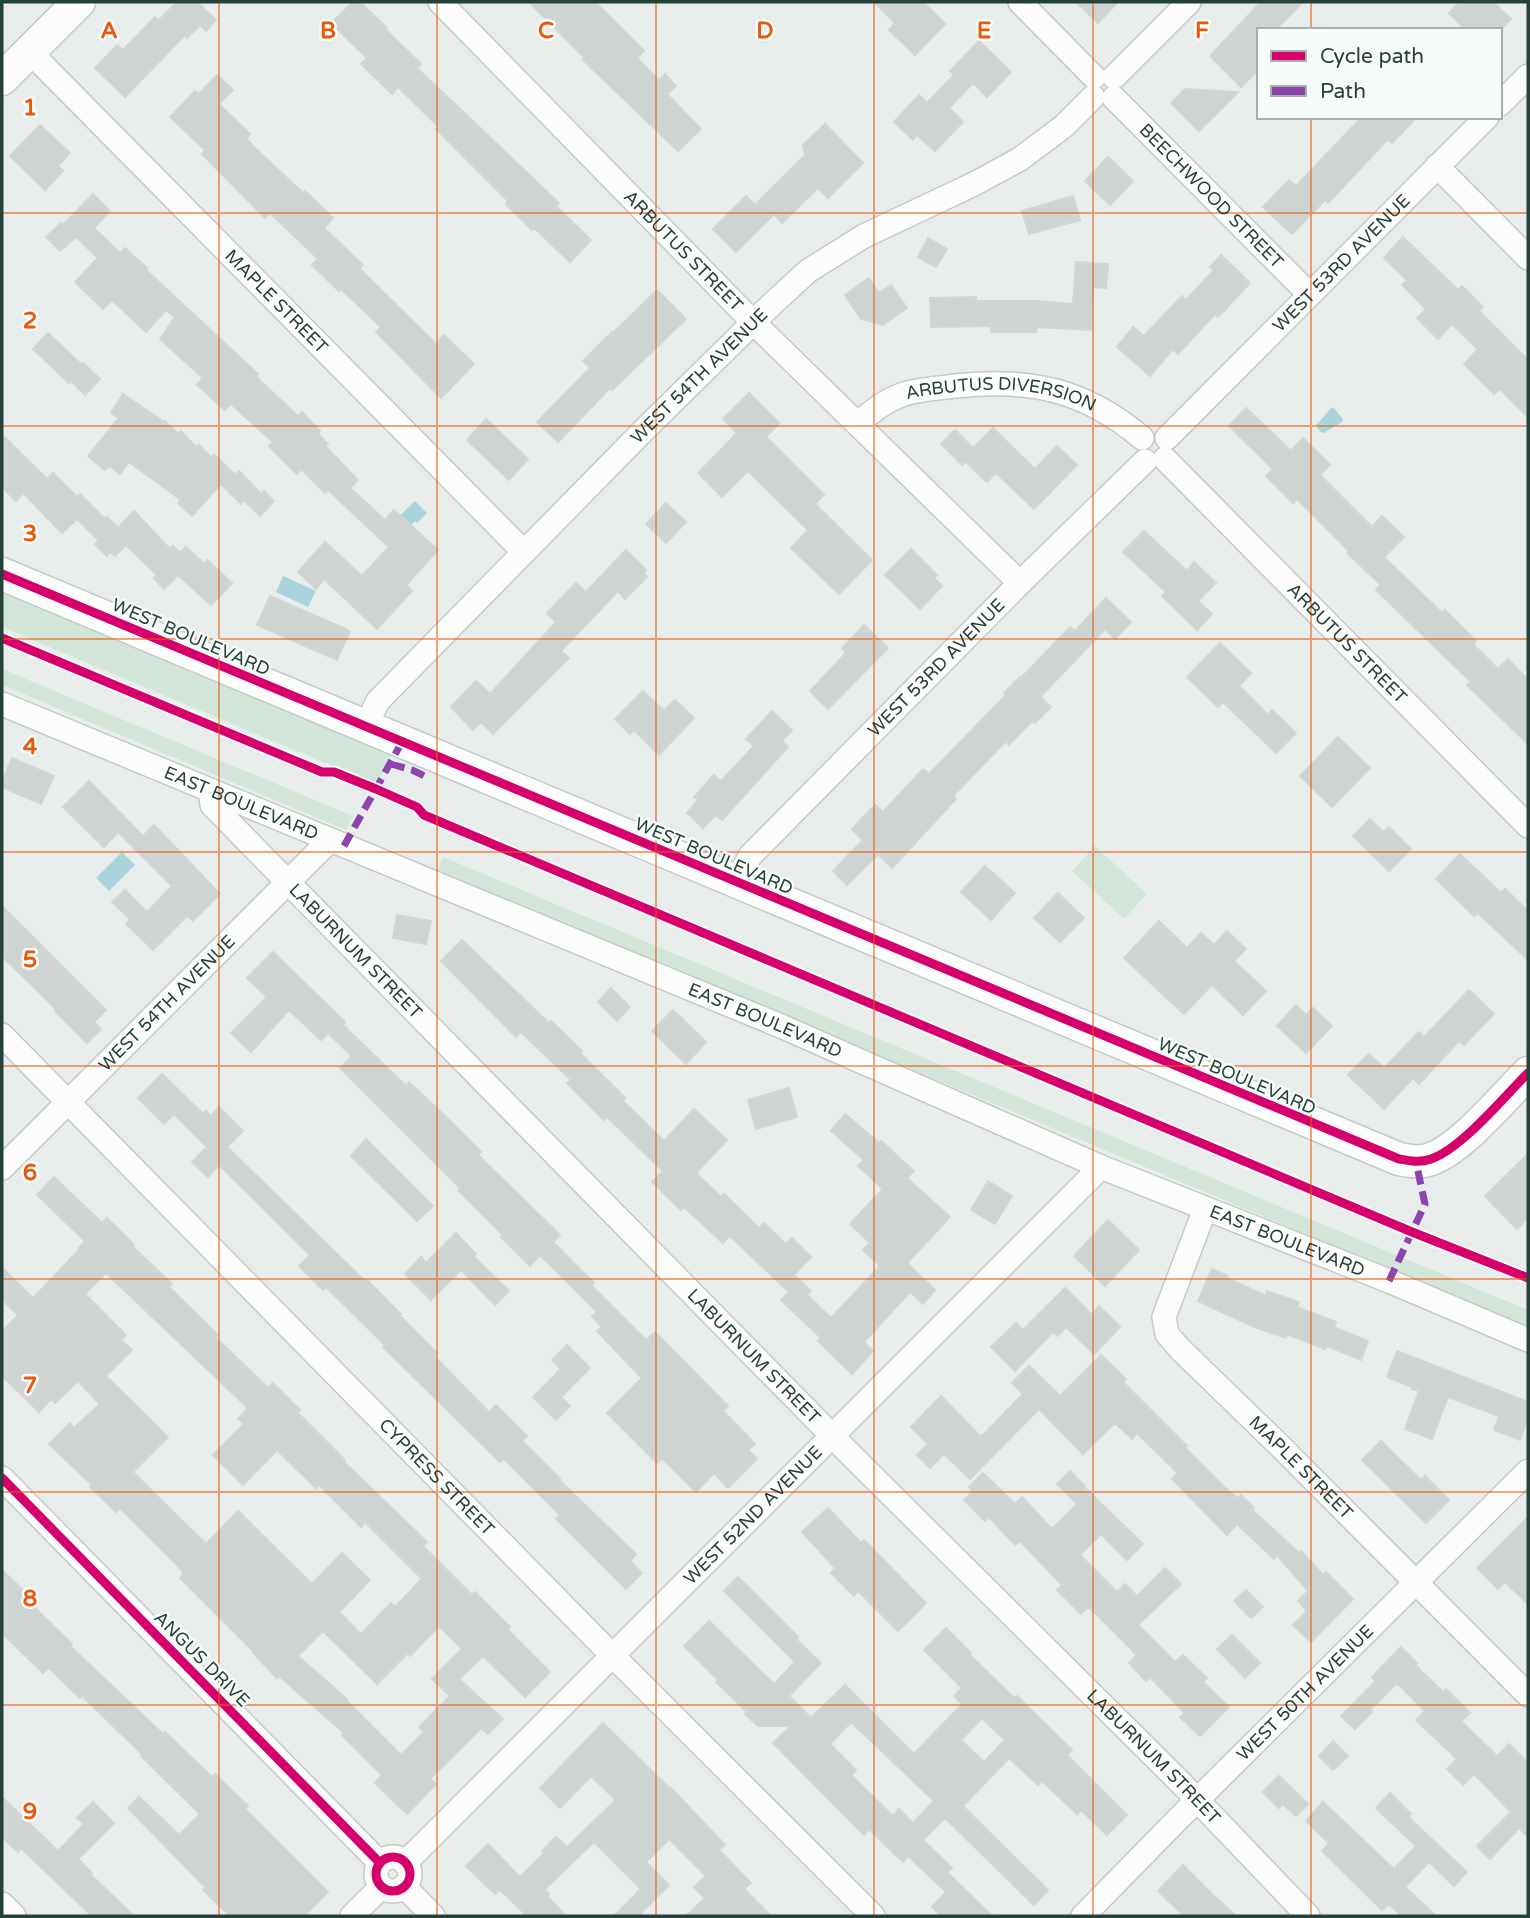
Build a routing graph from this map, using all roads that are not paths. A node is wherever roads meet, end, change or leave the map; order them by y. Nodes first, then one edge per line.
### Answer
1 (79, 2) edge
2 (440, 2) edge
3 (1020, 2) edge
4 (1189, 2) edge
5 (29, 51) junction
6 (1528, 76) edge
7 (2, 79) edge
8 (1104, 87) junction
9 (1502, 102) edge
10 (1485, 119) edge
11 (1437, 166) junction
12 (1528, 258) edge
13 (1309, 294) junction
14 (754, 323) junction
15 (858, 424) junction
16 (1155, 449) junction
17 (524, 552) junction
18 (2, 574) edge
19 (1020, 583) junction
20 (2, 704) edge
21 (365, 727) junction
22 (210, 790) junction
23 (1528, 826) edge
24 (330, 840) junction
25 (288, 883) junction
26 (737, 883) junction
27 (2, 1034) edge
28 (1528, 1073) edge
29 (68, 1102) junction
30 (1101, 1167) junction
31 (2, 1168) edge
32 (1205, 1209) junction
33 (1528, 1340) edge
34 (832, 1436) junction
35 (1528, 1471) edge
36 (2, 1478) edge
37 (1415, 1583) junction
38 (612, 1655) junction
39 (1528, 1695) edge
40 (1197, 1800) junction
41 (380, 1863) junction
42 (405, 1863) junction
43 (393, 1887) junction
44 (2, 1904) edge
45 (14, 1916) edge
46 (352, 1916) edge
47 (433, 1916) edge
48 (873, 1916) edge
49 (1083, 1916) edge
50 (1308, 1916) edge

1 - 5 street
2 - 14 street, ARBUTUS STREET
3 - 8 street, BEECHWOOD STREET
4 - 8 street, WEST 54TH AVENUE
5 - 7 street
5 - 17 street, MAPLE STREET
6 - 9 street
8 - 13 street, BEECHWOOD STREET
8 - 14 street, WEST 54TH AVENUE
10 - 11 street, WEST 53RD AVENUE
11 - 12 street
11 - 13 street, WEST 53RD AVENUE
13 - 16 street, WEST 53RD AVENUE
14 - 15 street, ARBUTUS STREET
14 - 17 street, WEST 54TH AVENUE
15 - 16 street, ARBUTUS DIVERSION
15 - 19 street, ARBUTUS STREET
16 - 19 street, WEST 53RD AVENUE
16 - 23 street, ARBUTUS STREET
17 - 21 street, WEST 54TH AVENUE
18 - 21 street, WEST BOULEVARD
19 - 26 street, WEST 53RD AVENUE
20 - 22 street, EAST BOULEVARD
21 - 26 street, WEST BOULEVARD
22 - 24 street, EAST BOULEVARD
22 - 25 street, LABURNUM STREET
24 - 25 street, WEST 54TH AVENUE
24 - 30 street, EAST BOULEVARD
25 - 29 street, WEST 54TH AVENUE
25 - 34 street, LABURNUM STREET
26 - 28 street, WEST BOULEVARD
27 - 29 street, CYPRESS STREET
29 - 31 street, WEST 54TH AVENUE
29 - 38 street, CYPRESS STREET
30 - 32 street, EAST BOULEVARD
30 - 34 street, WEST 52ND AVENUE
32 - 33 street, EAST BOULEVARD
32 - 37 street, MAPLE STREET
34 - 38 street, WEST 52ND AVENUE
34 - 40 street, LABURNUM STREET
35 - 37 street, WEST 50TH AVENUE
36 - 41 street, ANGUS DRIVE
37 - 39 street, MAPLE STREET
37 - 40 street, WEST 50TH AVENUE
38 - 42 street, WEST 52ND AVENUE
38 - 48 street, CYPRESS STREET
40 - 49 street, WEST 50TH AVENUE
40 - 50 street, LABURNUM STREET
41 - 42 street
41 - 43 street
42 - 43 street
43 - 46 street
43 - 47 street
44 - 45 street

